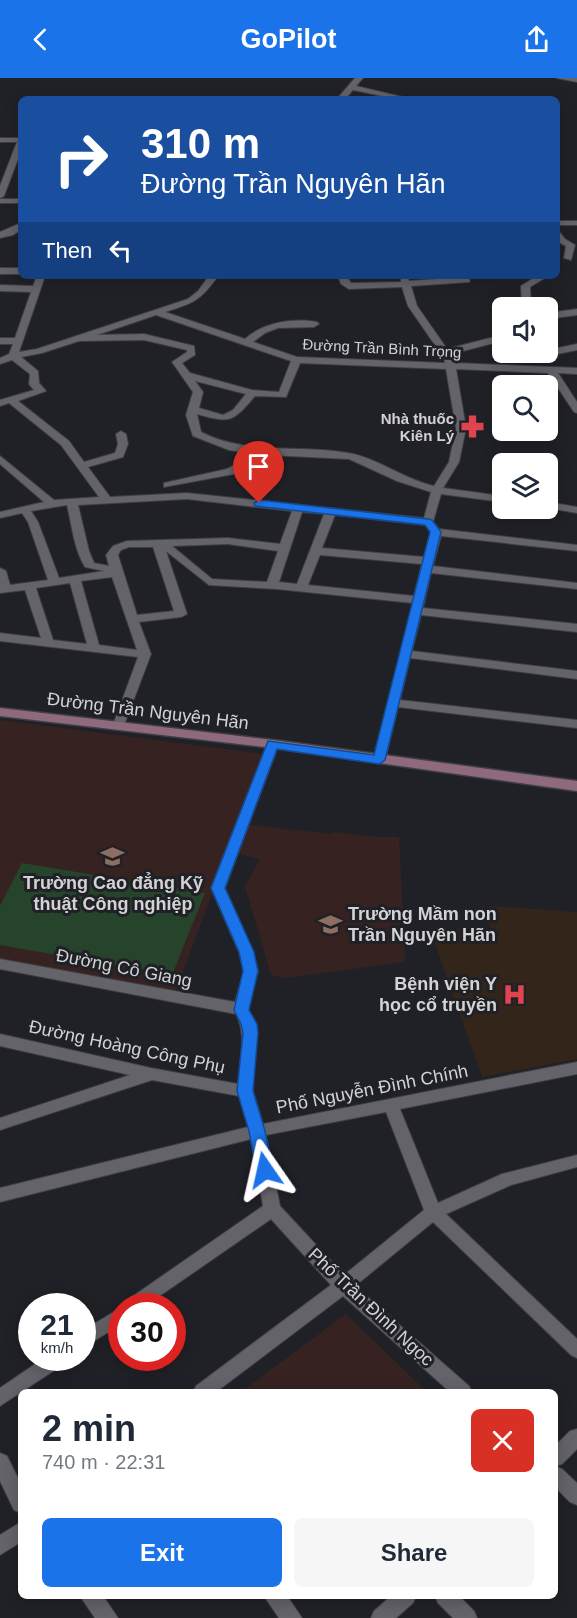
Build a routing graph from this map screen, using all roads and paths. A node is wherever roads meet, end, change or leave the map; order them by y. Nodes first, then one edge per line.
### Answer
1 (359, 78) edge
2 (560, 78) edge
3 (577, 80) edge
4 (351, 87) junction
5 (344, 96) edge
6 (393, 96) edge
7 (0, 140) edge
8 (18, 140) edge
9 (18, 148) edge
10 (0, 199) edge
11 (18, 201) edge
12 (560, 223) edge
13 (577, 224) edge
14 (18, 228) edge
15 (0, 235) edge
16 (561, 243) edge
17 (572, 256) edge
18 (0, 271) edge
19 (18, 271) edge
20 (40, 279) edge
21 (212, 279) edge
22 (343, 279) edge
23 (538, 279) edge
24 (405, 280) edge
25 (466, 280) dead end
26 (0, 288) edge
27 (36, 289) junction
28 (526, 297) edge
29 (577, 312) edge
30 (158, 313) junction
31 (558, 315) edge
32 (314, 324) dead end
33 (79, 339) junction
34 (0, 341) edge
35 (17, 341) junction
36 (492, 341) edge
37 (246, 343) junction
38 (577, 347) edge
39 (558, 351) edge
40 (447, 352) junction
41 (12, 356) junction
42 (296, 360) junction
43 (0, 361) edge
44 (452, 367) junction
45 (550, 370) junction
46 (577, 371) edge
47 (185, 375) junction
48 (252, 393) junction
49 (5, 402) edge
50 (194, 410) junction
51 (577, 410) edge
52 (121, 434) dead end
53 (265, 452) junction
54 (0, 459) edge
55 (83, 465) junction
56 (168, 485) dead end
57 (437, 490) junction
58 (492, 498) edge
59 (106, 499) junction
60 (72, 502) junction
61 (51, 503) junction
62 (558, 507) edge
63 (298, 508) junction
64 (24, 509) junction
65 (577, 510) edge
66 (331, 511) junction
67 (0, 514) edge
68 (432, 527) junction
69 (159, 542) junction
70 (284, 548) junction
71 (577, 549) edge
72 (315, 551) junction
73 (427, 565) junction
74 (0, 571) edge
75 (116, 572) junction
76 (75, 579) junction
77 (55, 582) junction
78 (30, 586) junction
79 (275, 586) junction
80 (577, 586) edge
81 (301, 588) junction
82 (3, 590) edge
83 (417, 606) junction
84 (132, 619) junction
85 (577, 628) edge
86 (0, 637) edge
87 (48, 643) junction
88 (94, 648) junction
89 (145, 654) junction
90 (405, 654) junction
91 (577, 675) edge
92 (393, 703) junction
93 (0, 712) edge
94 (577, 724) edge
95 (119, 725) junction
96 (273, 744) junction
97 (379, 760) junction
98 (577, 786) edge
99 (0, 964) edge
100 (241, 1010) junction
101 (0, 1040) edge
102 (577, 1068) edge
103 (151, 1074) junction
104 (245, 1091) junction
105 (391, 1105) junction
106 (0, 1124) edge
107 (257, 1131) junction
108 (577, 1161) edge
109 (0, 1196) edge
110 (272, 1209) junction
111 (434, 1212) junction
112 (343, 1286) junction
113 (151, 1293) edge
114 (577, 1350) edge
115 (39, 1371) edge
116 (206, 1389) edge
117 (460, 1389) edge
118 (0, 1398) edge
119 (577, 1437) edge
120 (558, 1455) edge
121 (0, 1462) edge
122 (558, 1478) edge
123 (577, 1496) edge
124 (18, 1498) edge
125 (18, 1533) edge
126 (0, 1546) edge
127 (92, 1599) edge
128 (276, 1599) edge
129 (403, 1599) edge
130 (448, 1599) edge
131 (108, 1618) edge
132 (292, 1618) edge
133 (381, 1618) edge
134 (467, 1618) edge

1 - 4 street
2 - 3 street
4 - 5 street
4 - 6 street
7 - 8 street
9 - 10 street
10 - 11 street
12 - 13 street
14 - 15 street
16 - 17 street
18 - 19 street
20 - 27 street
21 - 30 street
22 - 24 street
23 - 28 street
24 - 25 street
24 - 40 street
26 - 27 street
27 - 35 street
29 - 31 street
30 - 33 street
30 - 37 street, Đường Trần Bình Trọng
32 - 37 street
33 - 41 street
33 - 47 street
34 - 35 street
35 - 41 street
36 - 40 street
37 - 42 street, Đường Trần Bình Trọng
38 - 39 street
40 - 44 street
41 - 43 street
41 - 49 street
42 - 44 street, Đường Trần Bình Trọng
42 - 48 street
44 - 45 street, Đường Trần Bình Trọng
44 - 57 street
45 - 46 street, Đường Trần Bình Trọng
45 - 51 street
47 - 48 street
47 - 50 street
48 - 50 street
49 - 55 street
50 - 53 street
52 - 55 street
53 - 56 street
53 - 57 street
54 - 61 street
55 - 59 street
57 - 58 street
57 - 68 street
59 - 60 street
59 - 63 street
60 - 61 street
60 - 75 street
61 - 64 street
62 - 65 street
63 - 66 street
63 - 70 street
64 - 67 street
64 - 77 street
66 - 68 street
66 - 72 street
68 - 71 street
68 - 73 street
69 - 70 street
69 - 75 street
69 - 79 street
69 - 84 street
70 - 79 street
72 - 73 street
72 - 81 street
73 - 80 street
73 - 83 street
74 - 82 street
75 - 76 street
75 - 84 street
76 - 77 street
76 - 88 street
77 - 78 street
78 - 82 street
78 - 87 street
79 - 81 street
81 - 83 street
83 - 85 street
83 - 90 street
84 - 89 street
86 - 87 street
87 - 88 street
88 - 89 street
89 - 95 street
90 - 91 street
90 - 92 street
92 - 94 street
92 - 97 street
93 - 95 street, Đường Trần Nguyên Hãn
95 - 96 street, Đường Trần Nguyên Hãn
96 - 97 street, Đường Trần Nguyên Hãn
96 - 100 street
97 - 98 street, Đường Trần Nguyên Hãn
99 - 100 street, Đường Cô Giang
100 - 104 street
101 - 103 street, Đường Hoàng Công Phụ
102 - 105 street, Phố Nguyễn Đình Chính
103 - 104 street, Đường Hoàng Công Phụ
103 - 106 street
104 - 107 street
105 - 107 street, Phố Nguyễn Đình Chính
105 - 111 street
107 - 109 street, Phố Nguyễn Đình Chính
107 - 110 street
108 - 111 street
110 - 112 street, Phố Trần Đình Ngọc
110 - 113 street
111 - 112 street
111 - 114 street
112 - 116 street
112 - 117 street, Phố Trần Đình Ngọc
115 - 118 street
119 - 120 street
121 - 124 street
122 - 123 street
125 - 126 street
127 - 131 street
128 - 132 street
129 - 133 street
130 - 134 street

